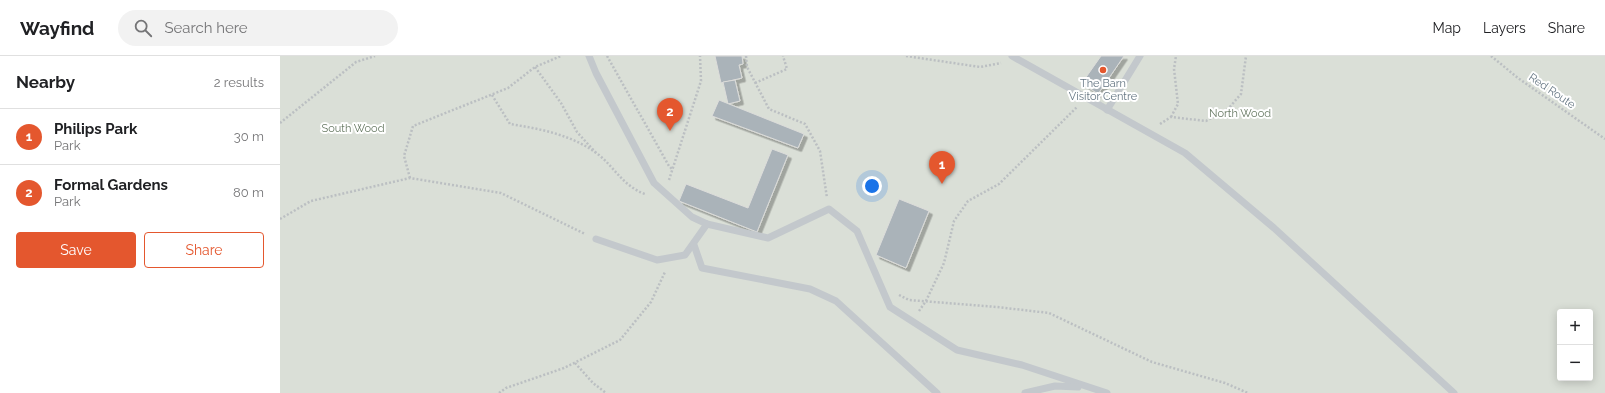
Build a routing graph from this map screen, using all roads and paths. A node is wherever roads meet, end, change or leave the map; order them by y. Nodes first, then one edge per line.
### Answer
1 (375, 56) edge
2 (561, 56) edge
3 (589, 56) edge
4 (607, 56) edge
5 (700, 56) edge
6 (746, 56) edge
7 (783, 56) edge
8 (906, 56) edge
9 (1012, 56) edge
10 (1140, 56) edge
11 (1176, 56) edge
12 (1246, 56) edge
13 (1491, 56) edge
14 (535, 67) junction
15 (755, 83) junction
16 (492, 95) junction
17 (1079, 105) dead end
18 (1107, 110) junction
19 (1171, 117) junction
20 (280, 123) edge
21 (1148, 133) junction
22 (1605, 139) edge
23 (599, 155) junction
24 (410, 178) junction
25 (664, 192) junction
26 (829, 209) junction
27 (280, 219) edge
28 (707, 224) junction
29 (596, 239) joint
30 (694, 245) junction
31 (672, 258) junction
32 (910, 300) dead end
33 (926, 301) junction
34 (911, 321) junction
35 (575, 363) junction
36 (1086, 387) junction
37 (499, 393) edge
38 (606, 393) edge
39 (937, 393) edge
40 (1025, 393) edge
41 (1107, 393) edge
42 (1248, 393) edge
43 (1454, 393) edge

1 - 20 path
2 - 14 path
3 - 25 lane
4 - 5 path
6 - 15 path
7 - 15 path
8 - 9 path
9 - 18 lane
10 - 18 lane
11 - 19 path
12 - 19 path
13 - 22 path, Red Route
14 - 16 path
14 - 23 path
15 - 26 path
16 - 23 path
16 - 24 path
17 - 33 path
18 - 21 lane
19 - 21 path
21 - 43 lane
23 - 25 path
24 - 27 path
24 - 29 path
25 - 28 lane
26 - 28 lane
26 - 34 lane
28 - 30 lane
29 - 31 lane
30 - 31 lane
30 - 39 lane
31 - 35 path
32 - 33 path
33 - 34 path
33 - 42 path
34 - 36 lane
35 - 37 path
35 - 38 path
36 - 40 lane
36 - 41 lane

